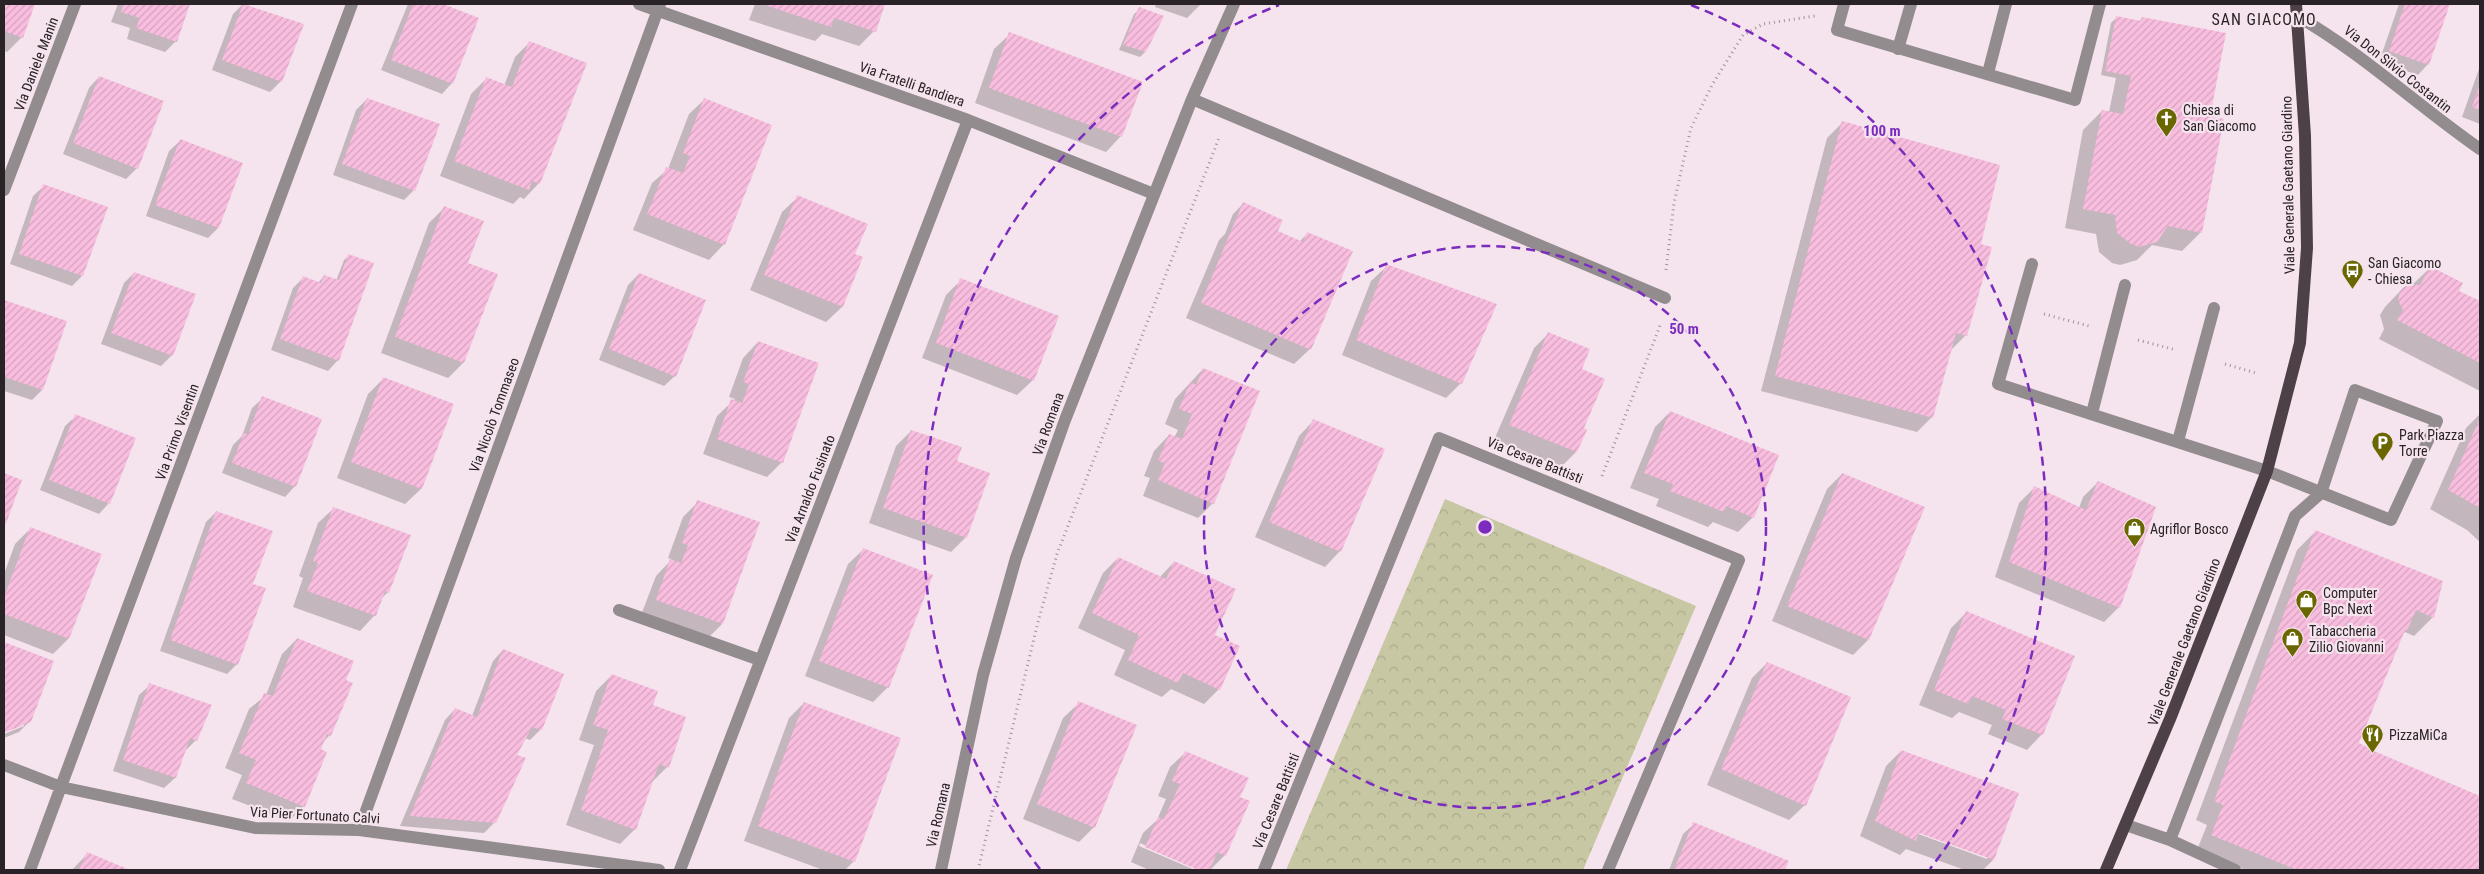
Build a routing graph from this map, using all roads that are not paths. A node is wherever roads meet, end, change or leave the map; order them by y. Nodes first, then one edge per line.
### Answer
1 (75, 4) edge
2 (352, 4) edge
3 (639, 4) edge
4 (1234, 4) edge
5 (1844, 4) edge
6 (1911, 4) edge
7 (2006, 4) edge
8 (2100, 4) edge
9 (658, 7) edge
10 (2296, 10) edge
11 (1898, 48) junction
12 (1988, 73) junction
13 (1192, 99) junction
14 (968, 120) junction
15 (2480, 149) edge
16 (4, 190) edge
17 (1154, 194) junction
18 (2032, 264) dead end
19 (2125, 285) dead end
20 (1665, 298) road end
21 (2214, 308) dead end
22 (2092, 413) junction
23 (2178, 441) junction
24 (2267, 471) junction
25 (2321, 493) junction
26 (619, 610) dead end
27 (760, 660) junction
28 (4, 765) edge
29 (61, 787) junction
30 (2126, 825) junction
31 (360, 830) junction
32 (2170, 840) junction
33 (30, 870) edge
34 (659, 870) edge
35 (680, 870) edge
36 (940, 870) edge
37 (1264, 870) edge
38 (1608, 870) edge
39 (2106, 870) edge
40 (2235, 870) edge

1 - 16 street, Via Daniele Manin
2 - 29 street, Via Primo Visentin
3 - 9 street, Via Fratelli Bandiera
4 - 13 street, Via Romana
5 - 11 street
6 - 11 street
7 - 12 street
8 - 12 street
9 - 14 street, Via Fratelli Bandiera
9 - 31 street, Via Nicolò Tommaseo
10 - 15 street, Via Don Silvio Costantin
10 - 24 main road, Viale Generale Gaetano Giardino
11 - 12 street
13 - 17 street, Via Romana
13 - 20 street
14 - 17 street, Via Fratelli Bandiera
14 - 27 street, Via Arnaldo Fusinato
17 - 36 street, Via Romana
18 - 22 street
19 - 22 street
21 - 23 street
22 - 23 street
23 - 24 street
24 - 25 street
24 - 30 main road, Viale Generale Gaetano Giardino
25 - 25 street
25 - 32 street
26 - 27 street
27 - 35 street, Via Arnaldo Fusinato
28 - 29 street, Via Pier Fortunato Calvi
29 - 31 street, Via Pier Fortunato Calvi
29 - 33 street, Via Primo Visentin
30 - 32 street
30 - 39 main road, Viale Generale Gaetano Giardino
31 - 34 street, Via Pier Fortunato Calvi
32 - 40 street
37 - 38 street, Via Cesare Battisti

